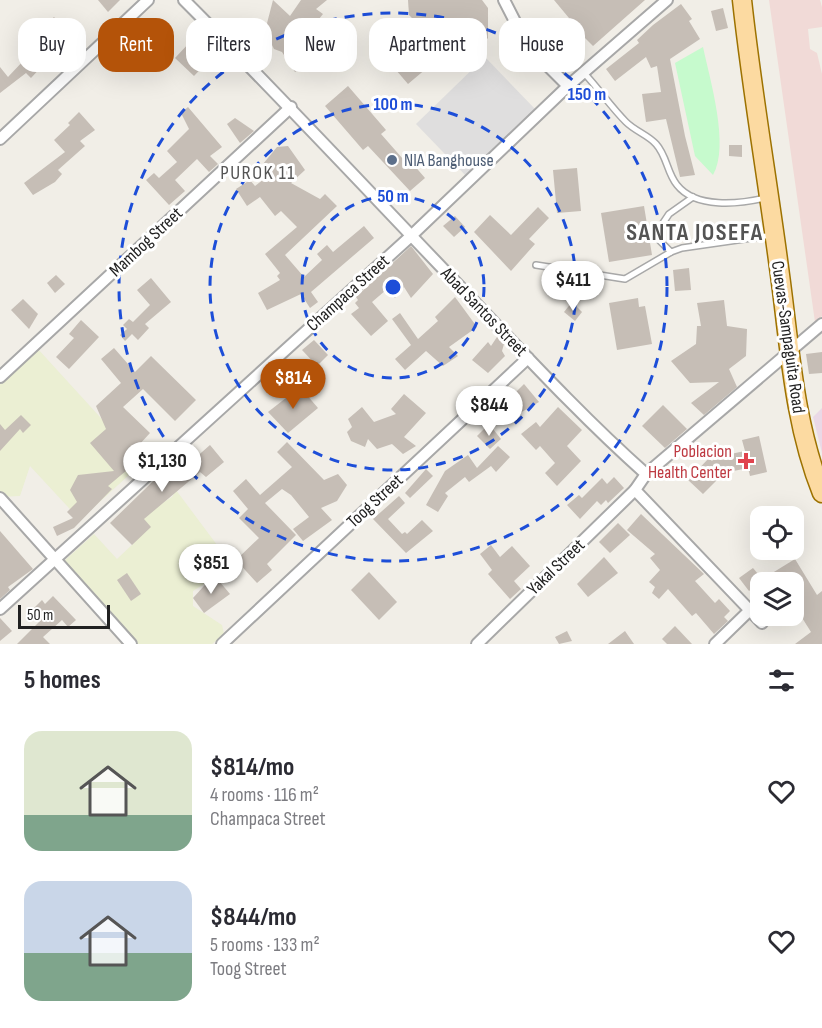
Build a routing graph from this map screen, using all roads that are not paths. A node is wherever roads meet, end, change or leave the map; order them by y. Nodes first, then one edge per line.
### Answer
1 (148, 0) edge
2 (184, 0) edge
3 (504, 0) edge
4 (667, 0) edge
5 (742, 0) edge
6 (584, 73) junction
7 (568, 86) junction
8 (291, 107) junction
9 (0, 139) edge
10 (693, 197) junction
11 (770, 197) junction
12 (774, 235) junction
13 (411, 236) junction
14 (671, 252) junction
15 (536, 265) dead end
16 (822, 324) edge
17 (788, 354) junction
18 (528, 358) junction
19 (0, 377) edge
20 (646, 474) junction
21 (635, 490) junction
22 (822, 494) edge
23 (0, 498) edge
24 (55, 558) junction
25 (0, 609) edge
26 (749, 611) joint
27 (131, 644) edge
28 (222, 644) edge
29 (477, 644) edge
30 (715, 644) edge

1 - 9 street
2 - 8 street, Abad Santos Street
3 - 7 street
4 - 6 street, Champaca Street
5 - 11 main road, Cuevas-Sampaguita Road
6 - 7 street, Champaca Street
6 - 10 lane
7 - 13 street, Champaca Street
8 - 13 street, Abad Santos Street
8 - 19 street, Mambog Street
10 - 11 lane
10 - 14 lane
11 - 12 main road, Cuevas-Sampaguita Road
12 - 14 lane
12 - 17 main road, Cuevas-Sampaguita Road
13 - 18 street, Abad Santos Street
13 - 24 street, Champaca Street
14 - 15 lane
16 - 17 street
17 - 20 street
17 - 22 main road, Cuevas-Sampaguita Road
18 - 20 street, Abad Santos Street
18 - 28 street, Toog Street
20 - 21 street
21 - 26 street
21 - 29 street, Yakal Street
23 - 24 street
24 - 25 street, Champaca Street
24 - 27 street
26 - 30 street

